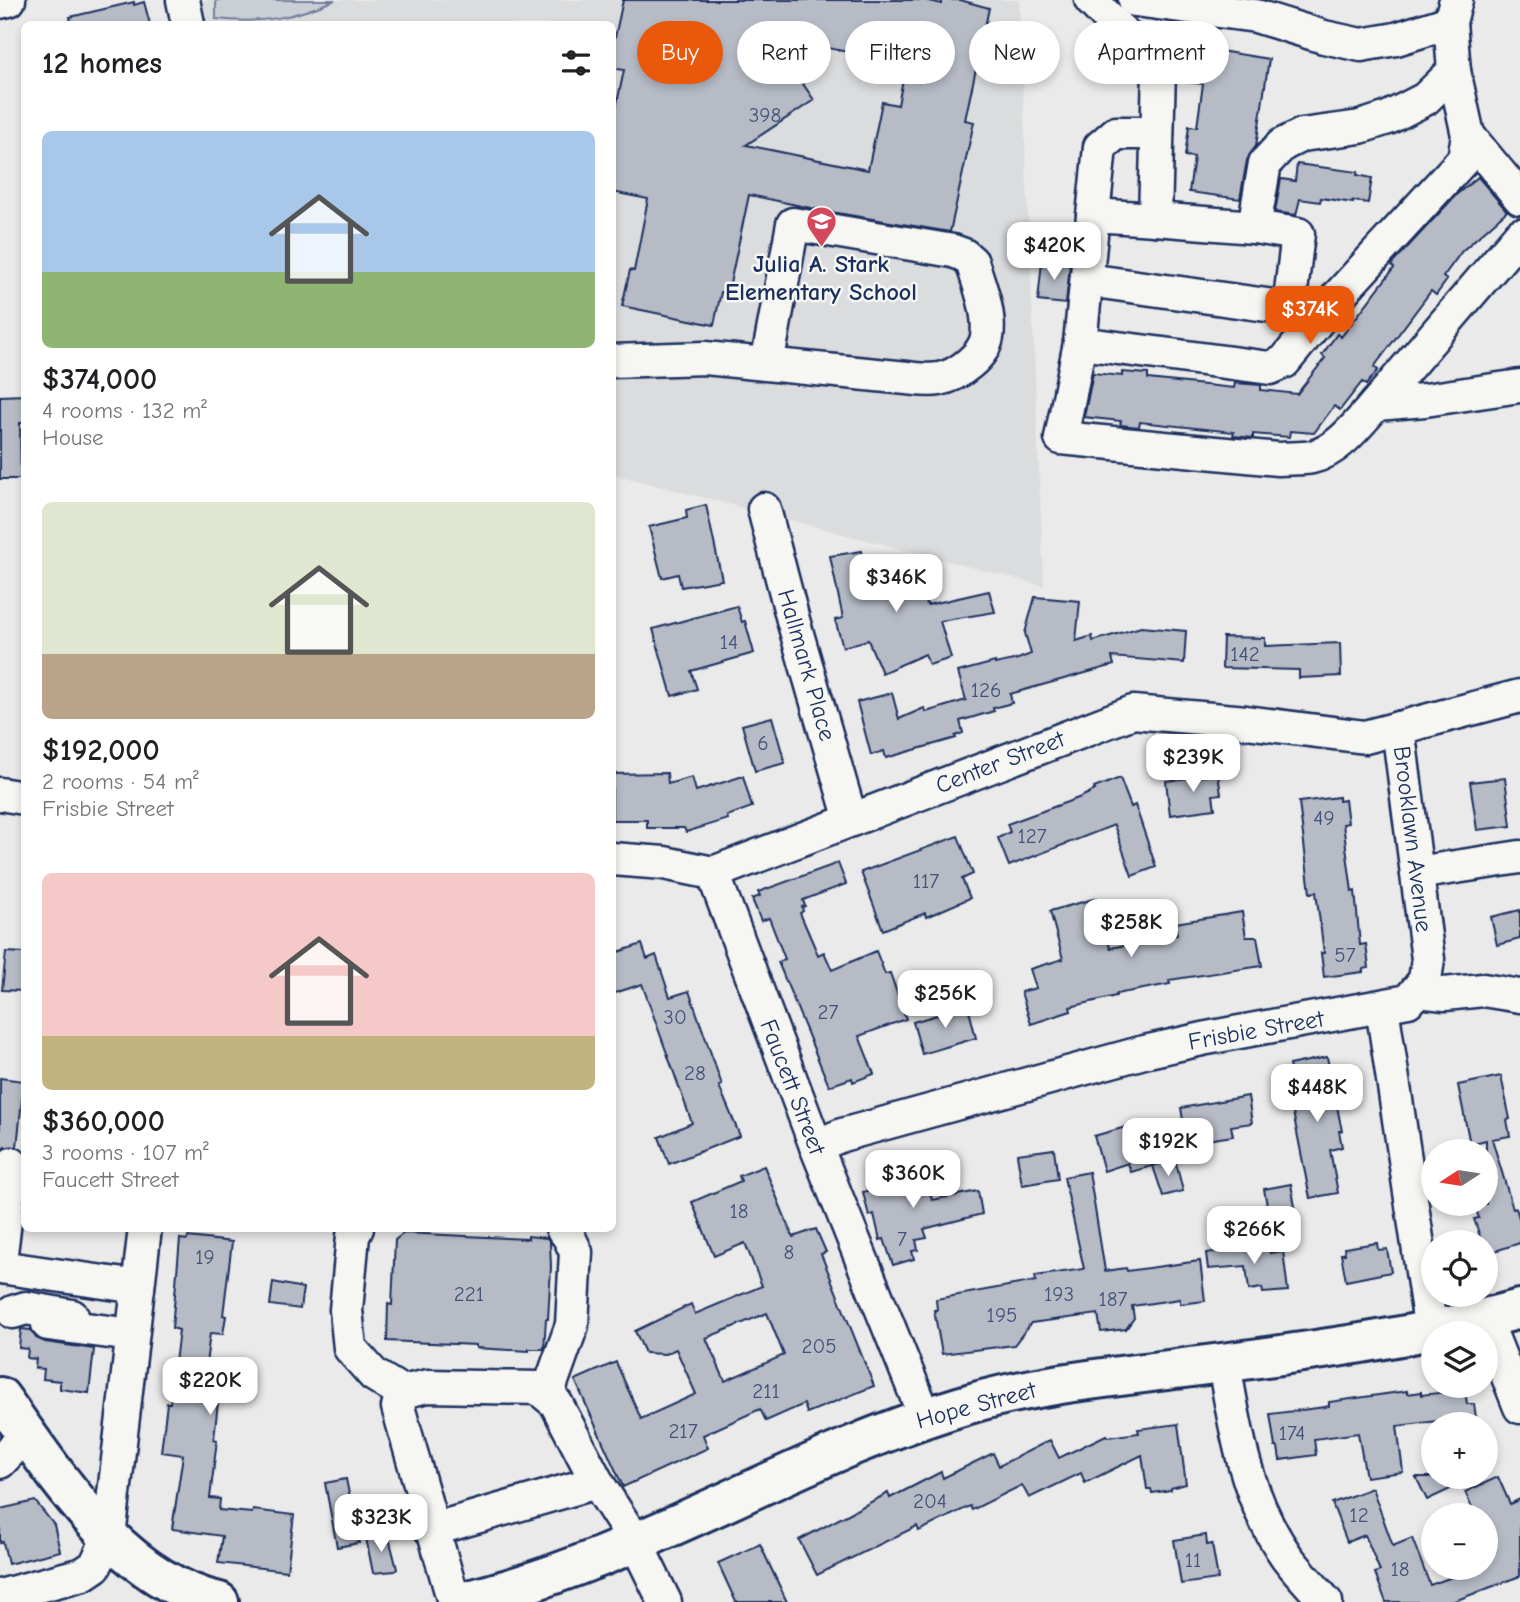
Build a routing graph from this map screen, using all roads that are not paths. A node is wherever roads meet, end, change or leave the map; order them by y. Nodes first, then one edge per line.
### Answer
1 (9, 0) edge
2 (183, 0) edge
3 (1091, 0) edge
4 (1135, 0) edge
5 (0, 2) edge
6 (1453, 11) edge
7 (187, 21) edge
8 (1454, 71) junction
9 (1157, 133) junction
10 (1468, 135) junction
11 (1520, 198) edge
12 (1093, 215) junction
13 (1155, 219) junction
14 (1254, 227) junction
15 (1520, 235) edge
16 (1087, 279) junction
17 (1289, 308) junction
18 (1324, 313) junction
19 (1080, 343) junction
20 (616, 361) edge
21 (766, 364) junction
22 (1520, 386) edge
23 (1376, 404) junction
24 (764, 509) dead end
25 (1520, 696) edge
26 (1398, 728) junction
27 (0, 794) edge
28 (21, 798) edge
29 (851, 820) junction
30 (1520, 857) edge
31 (616, 859) edge
32 (713, 873) junction
33 (1417, 873) junction
34 (1418, 991) junction
35 (1520, 996) edge
36 (1382, 1007) junction
37 (816, 1146) junction
38 (12, 1164) dead end
39 (145, 1232) edge
40 (355, 1232) edge
41 (565, 1232) edge
42 (0, 1261) edge
43 (0, 1267) edge
44 (138, 1287) junction
45 (1503, 1314) edge
46 (24, 1316) edge
47 (1429, 1321) edge
48 (1473, 1321) edge
49 (1421, 1333) edge
50 (132, 1335) junction
51 (1224, 1363) junction
52 (402, 1392) junction
53 (547, 1395) junction
54 (0, 1397) edge
55 (1520, 1408) edge
56 (925, 1417) junction
57 (27, 1434) junction
58 (0, 1462) edge
59 (597, 1482) junction
60 (431, 1530) junction
61 (109, 1537) junction
62 (636, 1543) junction
63 (0, 1596) edge
64 (219, 1602) edge
65 (454, 1602) edge
66 (460, 1602) edge
67 (665, 1602) edge
68 (1326, 1602) edge

1 - 5 street
2 - 7 street
3 - 9 street
4 - 6 street
6 - 8 street
8 - 10 street
8 - 14 street
9 - 12 street
9 - 13 street
10 - 11 street
10 - 18 street
12 - 13 street
12 - 16 street
13 - 14 street
14 - 17 street
15 - 23 street
16 - 17 street
16 - 19 street
17 - 18 street
18 - 19 street
19 - 23 street
20 - 21 street
21 - 21 street
22 - 23 street
24 - 29 street, Hallmark Place
25 - 26 street, Brooklawn Avenue
26 - 29 street, Center Street
26 - 33 street, Brooklawn Avenue
27 - 28 street
29 - 32 street, Center Street
30 - 33 street
31 - 32 street
32 - 37 street, Faucett Street
33 - 34 street, Brooklawn Avenue
34 - 35 street
34 - 36 street
36 - 37 street, Frisbie Street
36 - 47 street
37 - 56 street, Faucett Street
38 - 42 street
39 - 44 street
40 - 52 street
41 - 53 street
43 - 44 street
44 - 50 street
45 - 48 main road, Hope Street
45 - 55 street
46 - 50 street
49 - 51 main road, Hope Street
50 - 61 street
51 - 56 main road, Hope Street
51 - 68 street
52 - 53 street
52 - 60 street
53 - 59 street
54 - 57 main road
56 - 62 main road, Hope Street
57 - 58 street
57 - 61 main road
59 - 60 street
59 - 62 street
60 - 65 street
61 - 63 street
61 - 64 main road
62 - 66 main road, Hope Street
62 - 67 street

